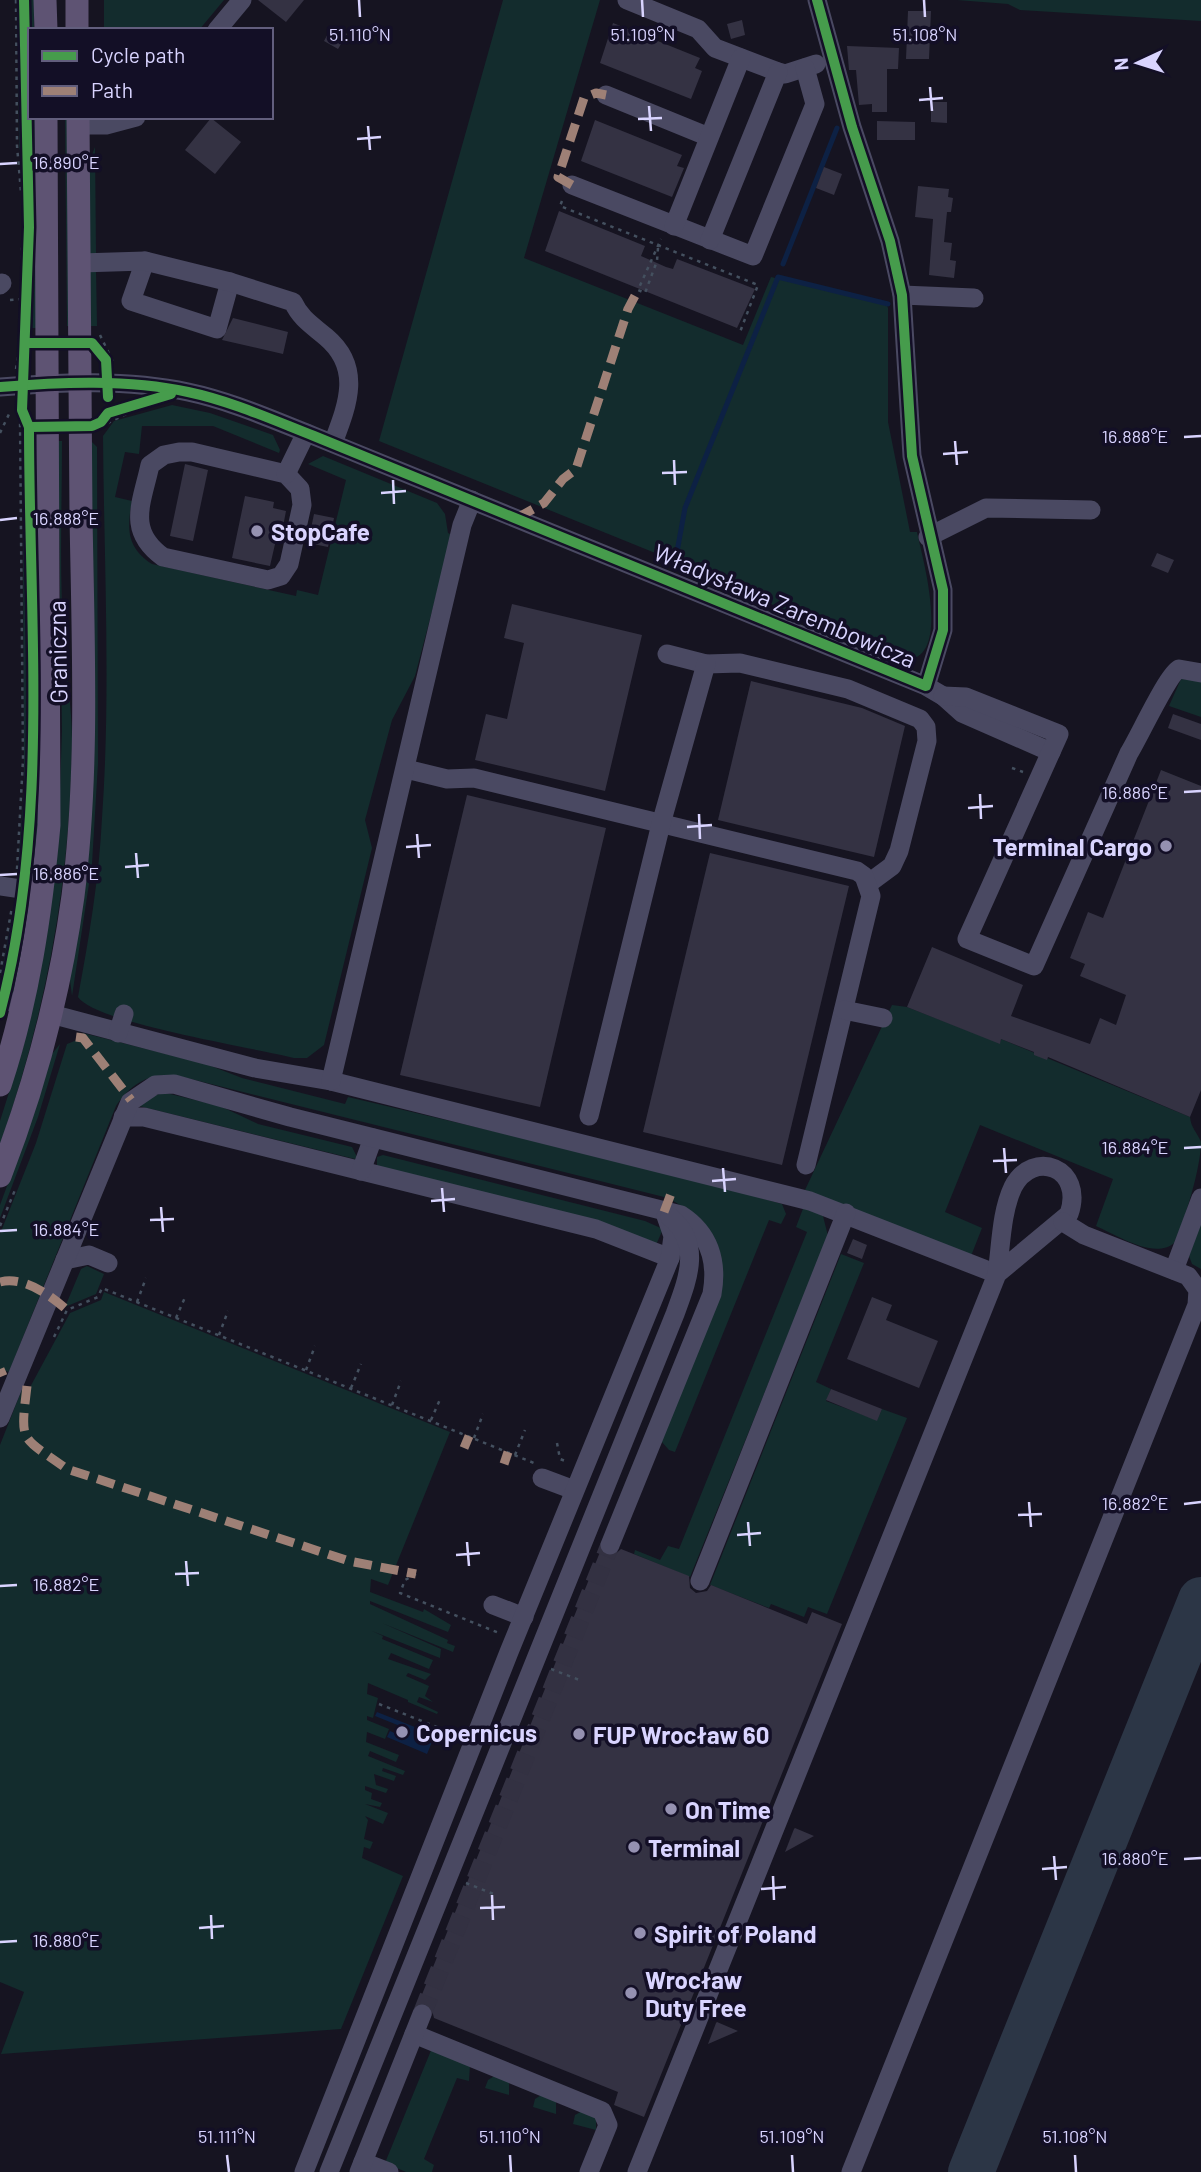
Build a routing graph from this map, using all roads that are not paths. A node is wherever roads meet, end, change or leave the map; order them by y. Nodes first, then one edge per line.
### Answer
1 (46, 0) edge
2 (77, 0) edge
3 (242, 0) edge
4 (628, 0) edge
5 (817, 0) edge
6 (46, 28) edge
7 (77, 28) edge
8 (219, 28) edge
9 (741, 58) junction
10 (833, 59) junction
11 (805, 68) junction
12 (778, 72) junction
13 (606, 95) dead end
14 (844, 96) junction
15 (815, 104) junction
16 (46, 119) edge
17 (128, 119) edge
18 (78, 121) edge
19 (709, 137) junction
20 (568, 190) road end
21 (670, 225) junction
22 (710, 240) junction
23 (145, 261) junction
24 (80, 263) junction
25 (230, 282) junction
26 (902, 295) junction
27 (974, 298) dead end
28 (12, 382) edge
29 (48, 384) junction
30 (80, 385) junction
31 (306, 433) junction
32 (333, 443) junction
33 (286, 474) junction
34 (472, 500) junction
35 (1091, 510) dead end
36 (928, 537) junction
37 (667, 654) dead end
38 (706, 664) junction
39 (1201, 673) edge
40 (934, 691) junction
41 (1051, 752) junction
42 (406, 769) junction
43 (661, 824) junction
44 (869, 883) junction
45 (20, 889) edge
46 (9, 1002) edge
47 (844, 1010) junction
48 (51, 1014) junction
49 (883, 1018) dead end
50 (331, 1082) junction
51 (0, 1085) edge
52 (589, 1116) dead end
53 (123, 1117) junction
54 (373, 1138) junction
55 (806, 1165) dead end
56 (361, 1171) junction
57 (0, 1176) edge
58 (1201, 1198) edge
59 (664, 1212) junction
60 (846, 1213) junction
61 (1063, 1222) junction
62 (670, 1258) junction
63 (65, 1260) junction
64 (108, 1263) dead end
65 (1174, 1270) junction
66 (997, 1274) junction
67 (0, 1418) edge
68 (541, 1472) road end
69 (574, 1490) junction
70 (610, 1545) tunnel mouth
71 (700, 1581) dead end
72 (493, 1605) dead end
73 (524, 1617) junction
74 (422, 2014) tunnel mouth
75 (414, 2034) junction
76 (361, 2167) edge
77 (304, 2172) edge
78 (329, 2172) edge
79 (389, 2172) edge
80 (589, 2172) edge
81 (637, 2172) edge
82 (851, 2172) edge

1 - 6 main road
2 - 7 main road
3 - 8 street
4 - 9 street
5 - 10 street, Władysława Zarembowicza
9 - 12 street
9 - 19 street
10 - 11 street
10 - 14 street, Władysława Zarembowicza
11 - 12 street
11 - 15 street
12 - 22 street
13 - 19 street
14 - 15 street
14 - 26 street, Władysława Zarembowicza
15 - 22 street
16 - 29 main road, Graniczna
17 - 18 street
18 - 24 main road, Graniczna
19 - 21 street
20 - 21 street
21 - 22 street
23 - 24 street
23 - 25 street
23 - 25 street
24 - 30 main road, Graniczna
25 - 32 street
26 - 27 street
26 - 36 street, Władysława Zarembowicza
28 - 29 street, Władysława Zarembowicza
29 - 30 street, Władysława Zarembowicza
29 - 45 main road, Graniczna
30 - 31 street, Władysława Zarembowicza
30 - 48 main road, Graniczna
31 - 32 street, Władysława Zarembowicza
31 - 33 street
32 - 34 street, Władysława Zarembowicza
33 - 33 street
34 - 40 street, Władysława Zarembowicza
34 - 42 street
35 - 36 street
36 - 40 street, Władysława Zarembowicza
37 - 38 street
38 - 43 street
38 - 44 street
39 - 41 street
40 - 41 street
40 - 41 street
42 - 43 street
42 - 50 street
43 - 44 street
43 - 52 street
44 - 47 street
45 - 46 main road, Graniczna
46 - 51 main road, Graniczna
47 - 49 street
47 - 55 street
48 - 50 street
48 - 57 main road, Graniczna
50 - 60 street
53 - 54 street
53 - 56 street
53 - 63 street
54 - 56 street
54 - 59 street
56 - 62 street
58 - 65 street
59 - 62 street
59 - 70 street
59 - 78 street
60 - 66 street
60 - 71 street
61 - 65 street
61 - 66 street
61 - 66 street
62 - 69 street
63 - 64 street
63 - 67 street
65 - 82 street
66 - 81 street
68 - 69 street
69 - 73 street
72 - 73 street
73 - 77 street
74 - 75 street
75 - 76 street
75 - 80 street
76 - 79 street

